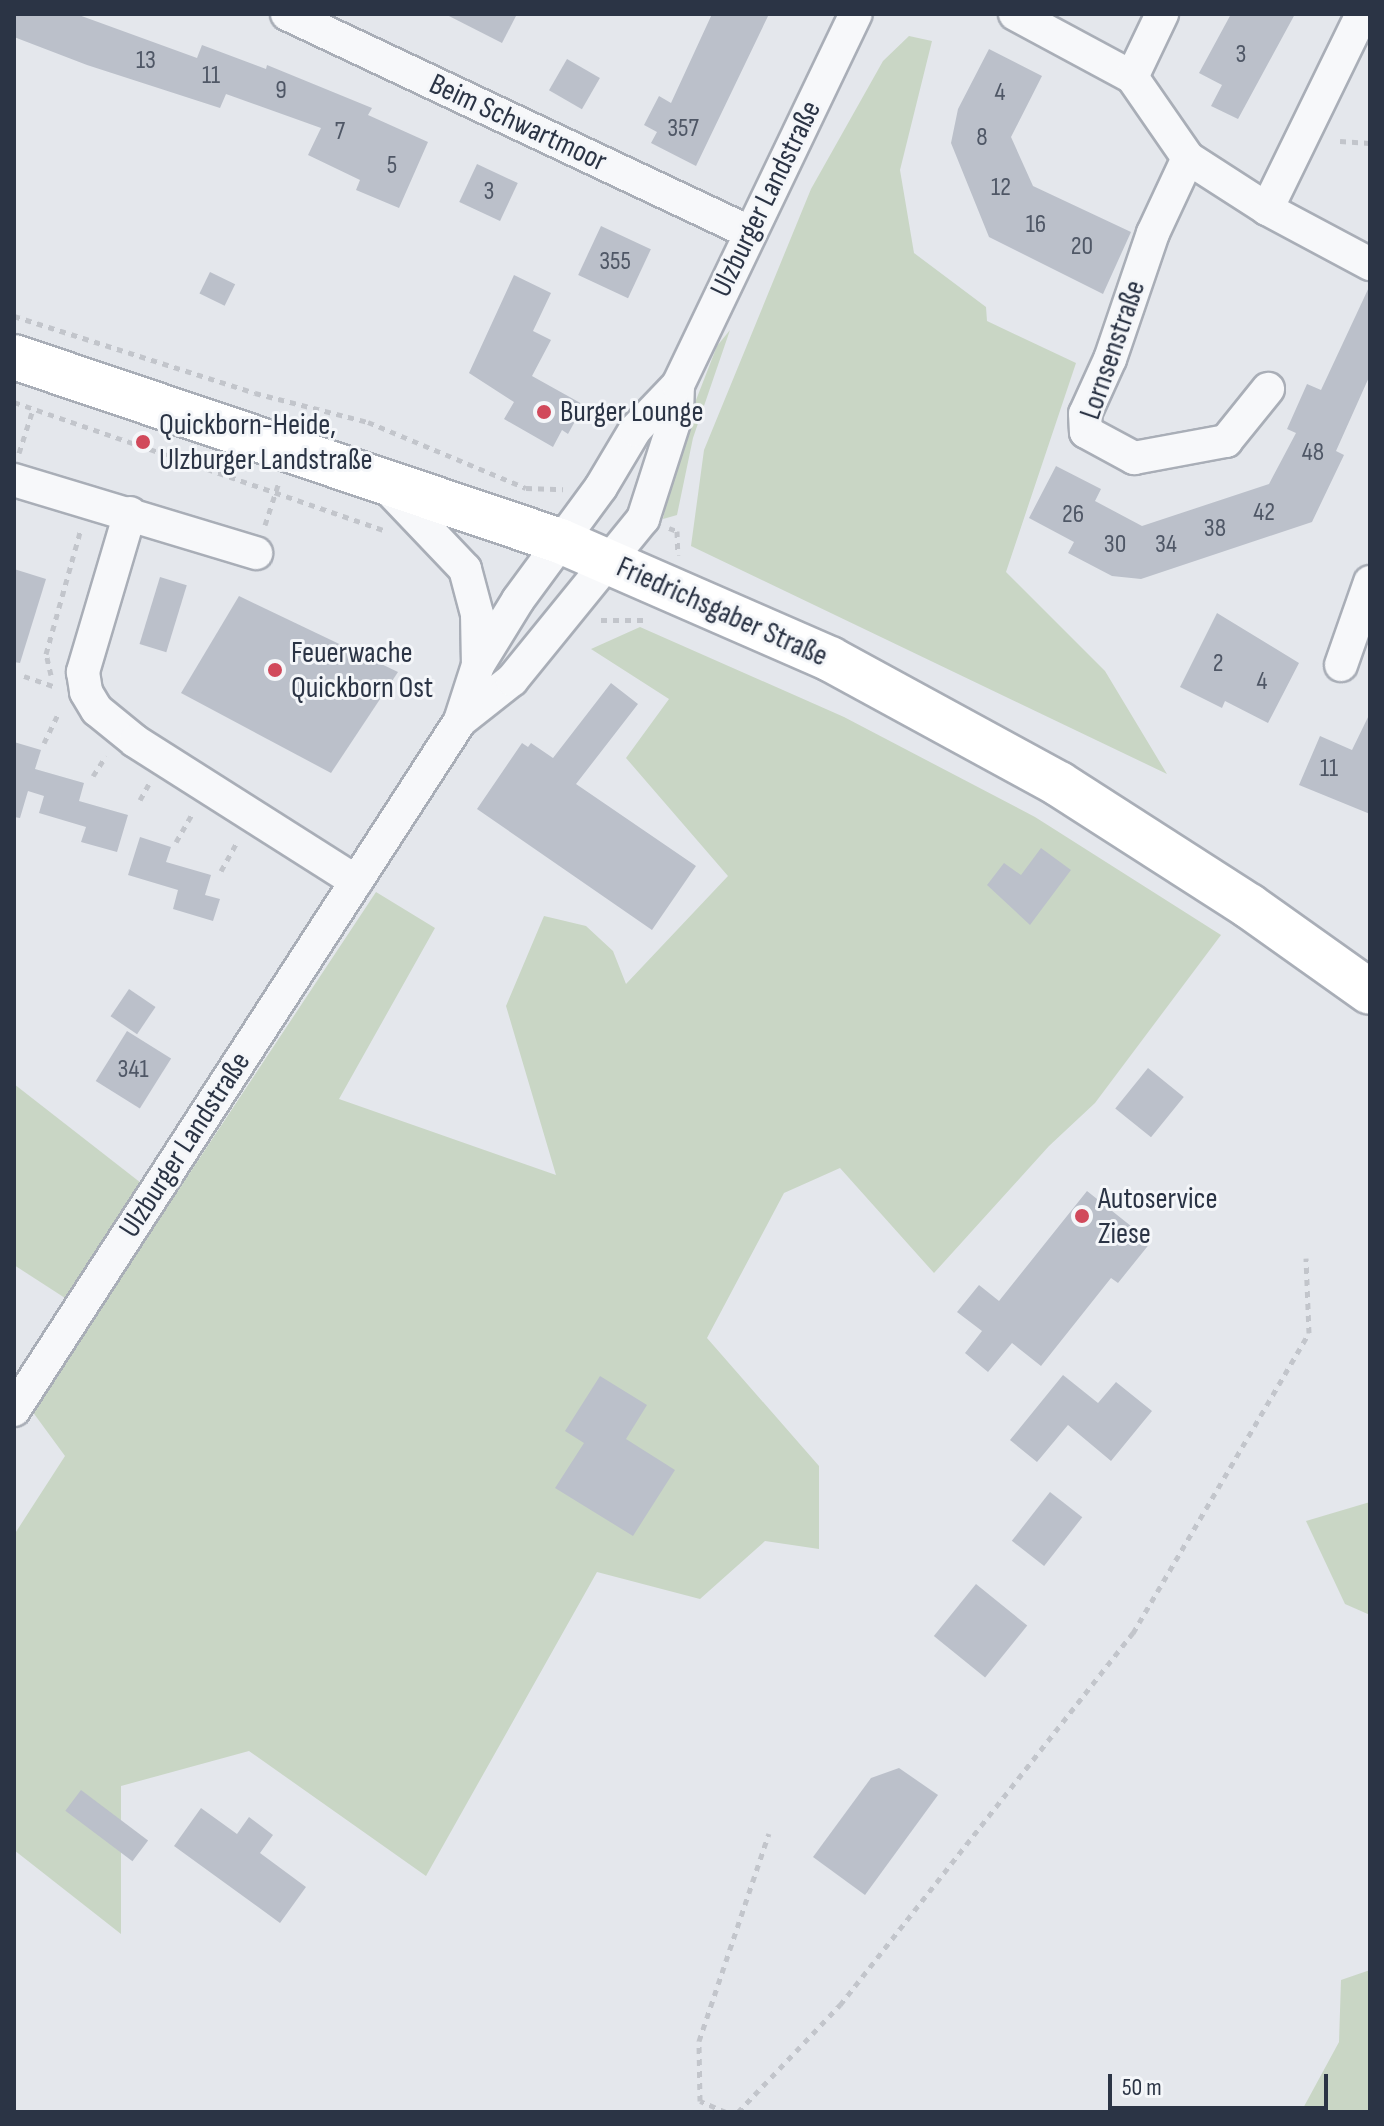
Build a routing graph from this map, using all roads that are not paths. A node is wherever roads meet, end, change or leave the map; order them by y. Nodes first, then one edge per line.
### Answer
1 (287, 14) edge
2 (856, 14) edge
3 (1015, 14) edge
4 (1162, 14) edge
5 (1362, 14) edge
6 (1132, 77) junction
7 (1188, 158) junction
8 (1267, 209) junction
9 (749, 232) junction
10 (1370, 264) edge
11 (14, 357) edge
12 (678, 385) junction
13 (1268, 389) dead end
14 (16, 469) edge
15 (379, 480) junction
16 (130, 513) junction
17 (560, 541) junction
18 (256, 553) road end
19 (612, 562) junction
20 (1370, 582) edge
21 (478, 665) junction
22 (1341, 665) dead end
23 (460, 721) junction
24 (356, 881) junction
25 (1370, 992) edge
26 (14, 1410) edge

1 - 9 street, Beim Schwartmoor
2 - 9 street, Ulzburger Landstraße
3 - 6 street
4 - 6 street
5 - 8 street
6 - 7 street
7 - 8 street
7 - 13 street, Lornsenstraße
8 - 10 street
9 - 12 street, Ulzburger Landstraße
11 - 15 main road, Friedrichsgaber Straße
12 - 17 street, Ulzburger Landstraße
12 - 19 street, Ulzburger Landstraße
14 - 16 street
15 - 17 main road, Friedrichsgaber Straße
15 - 21 street, Ulzburger Landstraße
16 - 18 street
16 - 24 street
17 - 19 main road, Friedrichsgaber Straße
17 - 21 street, Ulzburger Landstraße
19 - 23 street, Ulzburger Landstraße
19 - 25 main road, Friedrichsgaber Straße
20 - 22 street
21 - 23 street, Ulzburger Landstraße
23 - 24 street, Ulzburger Landstraße
24 - 26 street, Ulzburger Landstraße

